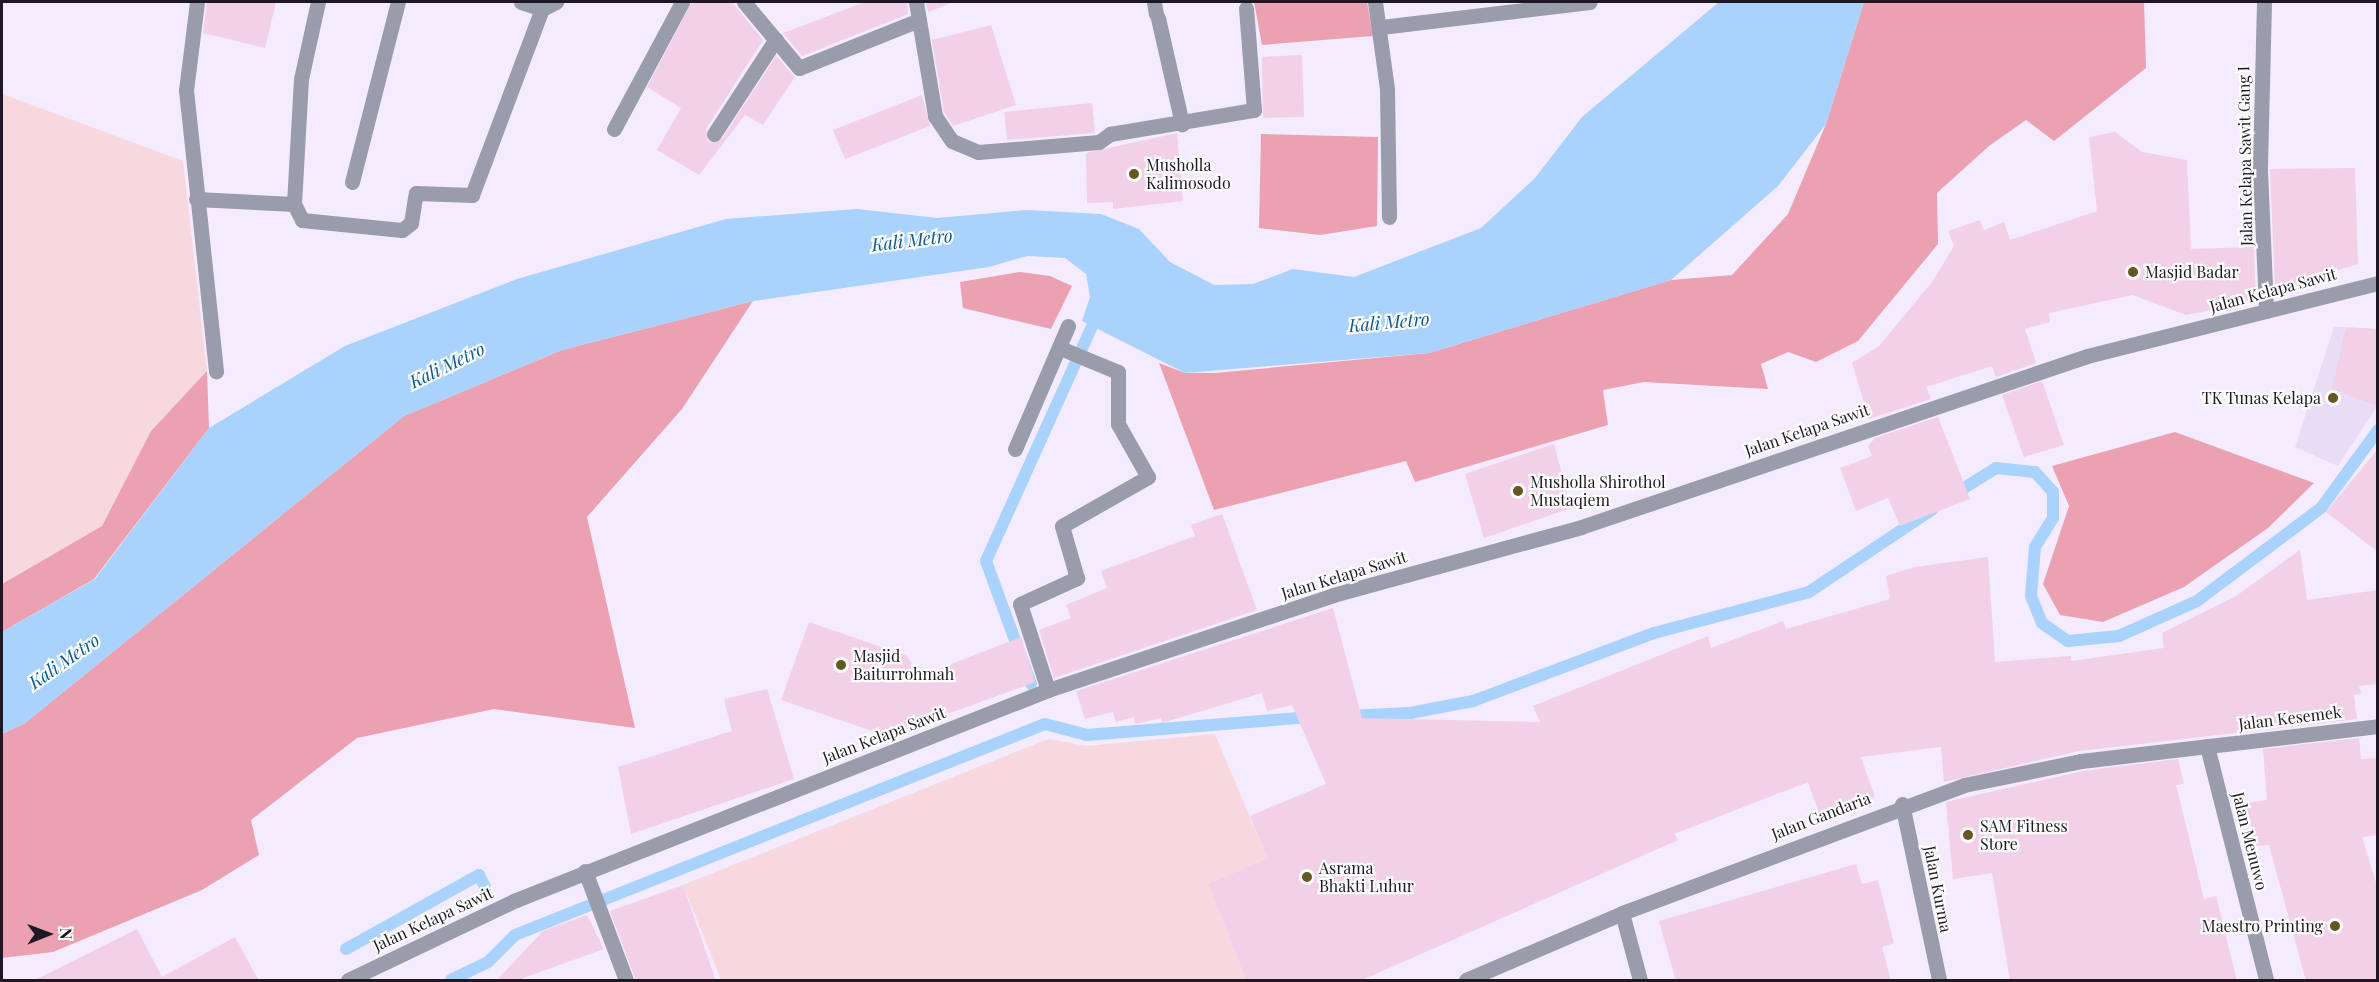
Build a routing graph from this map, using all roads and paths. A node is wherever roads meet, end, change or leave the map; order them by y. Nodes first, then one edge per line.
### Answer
1 (196, 2) edge
2 (318, 2) edge
3 (398, 2) edge
4 (521, 2) edge
5 (556, 2) edge
6 (682, 2) edge
7 (744, 2) edge
8 (916, 2) edge
9 (1375, 2) edge
10 (1590, 2) edge
11 (2264, 2) edge
12 (1246, 8) dead end
13 (542, 9) junction
14 (1156, 11) edge
15 (919, 20) junction
16 (1381, 27) junction
17 (776, 39) junction
18 (1182, 124) junction
19 (614, 129) dead end
20 (714, 134) dead end
21 (352, 182) dead end
22 (196, 199) junction
23 (294, 204) junction
24 (1389, 217) dead end
25 (2378, 282) edge
26 (2266, 311) junction
27 (1068, 326) dead end
28 (1060, 348) junction
29 (216, 371) dead end
30 (1015, 449) dead end
31 (1048, 690) junction
32 (2378, 726) edge
33 (2207, 746) junction
34 (1902, 804) junction
35 (587, 878) junction
36 (1622, 912) junction
37 (348, 981) edge
38 (626, 981) edge
39 (1466, 981) edge
40 (1640, 981) edge
41 (1939, 981) edge
42 (2266, 981) edge

1 - 22 street
2 - 23 street
3 - 21 street
4 - 13 street
5 - 13 street
6 - 19 street
7 - 17 street
8 - 15 street
9 - 16 street
10 - 16 street
11 - 26 street, Jalan Kelapa Sawit Gang I
12 - 18 street
13 - 23 street
14 - 18 street
15 - 17 street
15 - 18 street
16 - 24 street
17 - 20 street
22 - 23 street
22 - 29 street
25 - 26 street, Jalan Kelapa Sawit
26 - 31 street, Jalan Kelapa Sawit
27 - 28 street
28 - 30 street
28 - 31 street
31 - 35 street, Jalan Kelapa Sawit
32 - 33 street, Jalan Kesemek
33 - 34 street, Jalan Gandaria
33 - 42 street, Jalan Menuwo
34 - 36 street, Jalan Gandaria
34 - 41 street, Jalan Kurma
35 - 37 street, Jalan Kelapa Sawit
35 - 38 street
36 - 39 street, Jalan Gandaria
36 - 40 street

